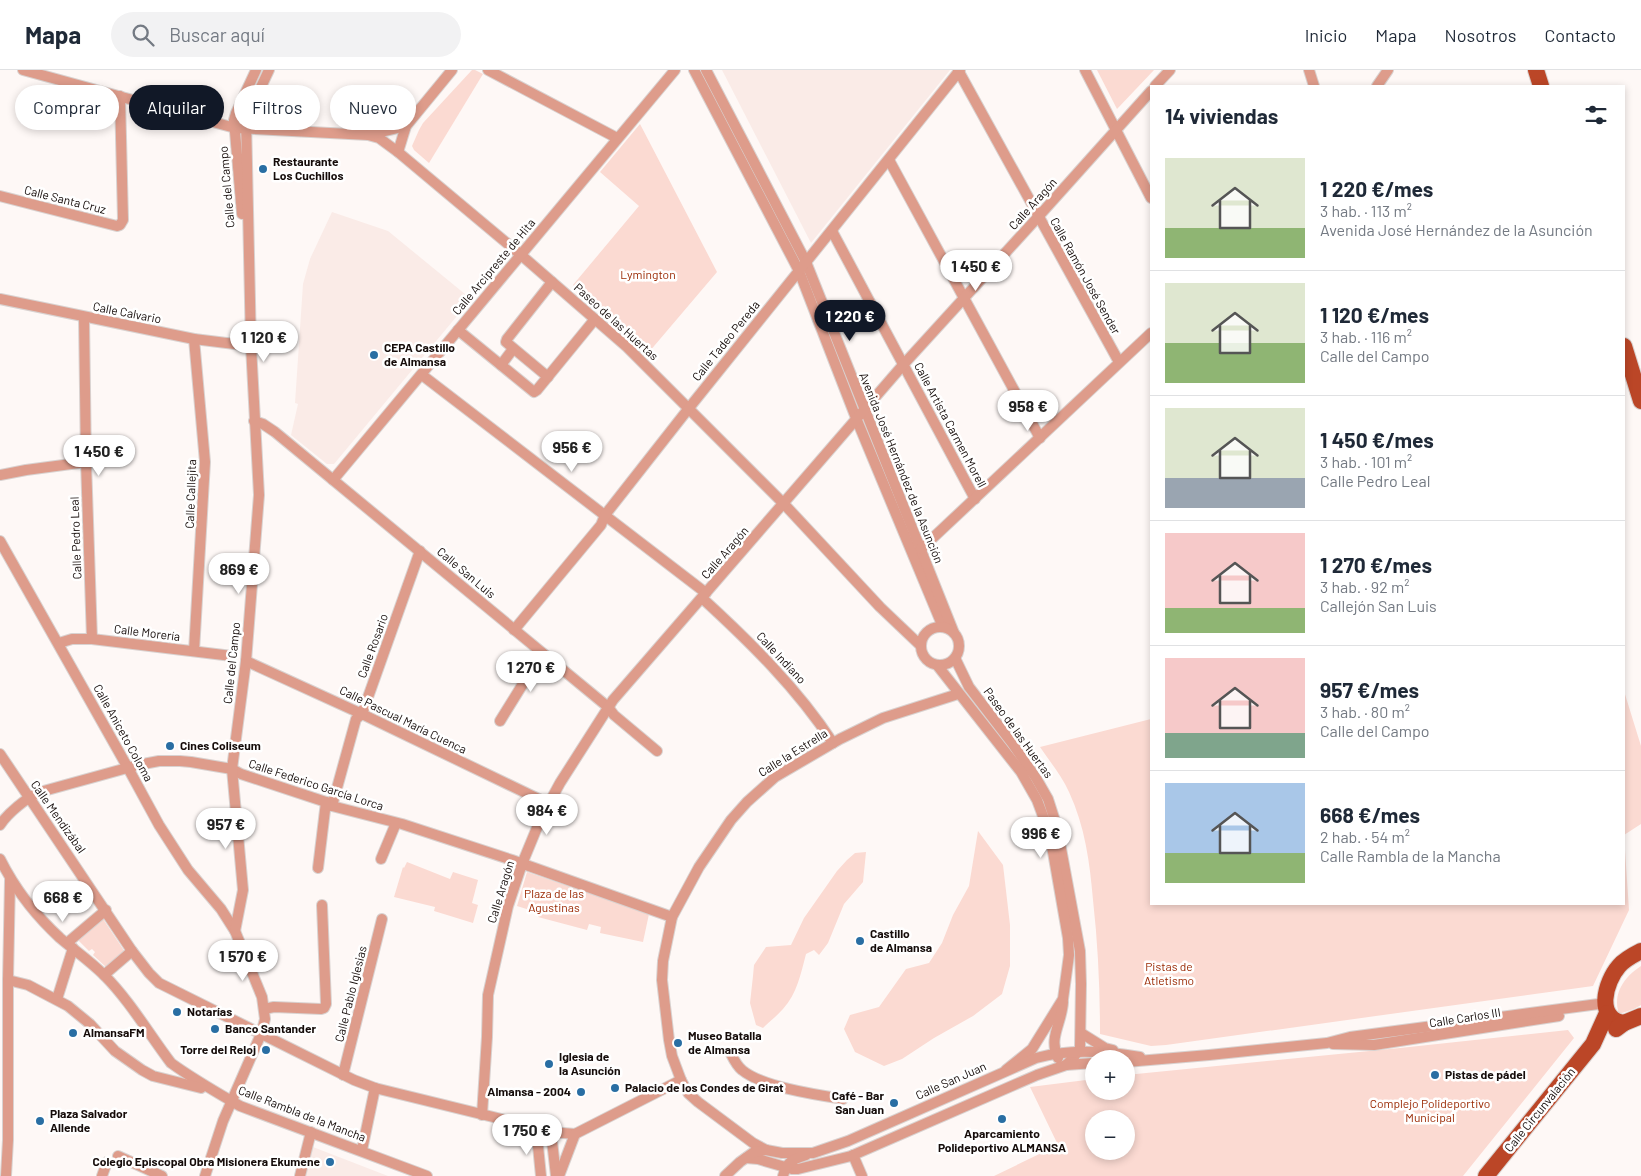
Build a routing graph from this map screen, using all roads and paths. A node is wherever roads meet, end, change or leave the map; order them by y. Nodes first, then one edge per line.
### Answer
1 (23, 70) edge
2 (256, 70) edge
3 (269, 70) edge
4 (452, 70) edge
5 (488, 70) edge
6 (675, 70) edge
7 (694, 70) edge
8 (706, 70) edge
9 (959, 70) edge
10 (1085, 70) edge
11 (1170, 70) edge
12 (1309, 70) edge
13 (1388, 70) edge
14 (1536, 70) edge
15 (249, 85) edge
16 (262, 85) edge
17 (1156, 85) edge
18 (1314, 85) edge
19 (1378, 85) edge
20 (1541, 85) edge
21 (1150, 92) edge
22 (120, 96) junction
23 (416, 114) edge
24 (234, 128) edge
25 (234, 130) edge
26 (246, 130) edge
27 (281, 130) edge
28 (389, 130) edge
29 (405, 130) edge
30 (1116, 131) junction
31 (368, 135) junction
32 (618, 138) junction
33 (398, 152) junction
34 (888, 160) junction
35 (0, 196) edge
36 (1150, 196) edge
37 (1038, 217) junction
38 (832, 231) junction
39 (521, 254) junction
40 (806, 262) junction
41 (799, 271) junction
42 (552, 282) junction
43 (964, 297) junction
44 (0, 299) edge
45 (250, 307) junction
46 (84, 317) junction
47 (595, 319) junction
48 (458, 330) junction
49 (1150, 334) edge
50 (194, 339) junction
51 (251, 346) junction
52 (513, 349) junction
53 (1625, 349) edge
54 (1119, 362) junction
55 (501, 365) junction
56 (903, 365) junction
57 (422, 375) junction
58 (548, 377) junction
59 (1641, 401) edge
60 (689, 408) junction
61 (864, 410) junction
62 (856, 418) junction
63 (254, 421) junction
64 (1040, 438) junction
65 (86, 462) junction
66 (0, 475) edge
67 (333, 480) junction
68 (975, 499) junction
69 (784, 504) junction
70 (606, 515) junction
71 (0, 540) edge
72 (920, 549) junction
73 (420, 551) junction
74 (704, 596) junction
75 (943, 627) junction
76 (514, 630) junction
77 (954, 633) junction
78 (92, 638) junction
79 (59, 643) junction
80 (921, 646) junction
81 (194, 651) junction
82 (542, 653) junction
83 (232, 656) dead end
84 (955, 658) junction
85 (246, 661) junction
86 (937, 665) junction
87 (958, 694) junction
88 (608, 707) junction
89 (362, 714) junction
90 (500, 721) dead end
91 (833, 743) junction
92 (657, 751) dead end
93 (0, 754) edge
94 (128, 768) junction
95 (232, 769) junction
96 (29, 798) junction
97 (329, 804) junction
98 (549, 804) junction
99 (396, 823) junction
100 (0, 826) edge
101 (0, 859) edge
102 (381, 859) dead end
103 (523, 860) junction
104 (318, 868) dead end
105 (10, 880) junction
106 (322, 905) dead end
107 (106, 910) junction
108 (672, 918) junction
109 (382, 919) dead end
110 (236, 931) junction
111 (70, 946) junction
112 (1641, 950) edge
113 (132, 951) junction
114 (104, 975) junction
115 (8, 980) junction
116 (57, 999) junction
117 (1063, 999) junction
118 (1606, 1008) junction
119 (264, 1009) junction
120 (1641, 1016) edge
121 (1624, 1023) junction
122 (1081, 1032) junction
123 (261, 1034) junction
124 (1593, 1044) junction
125 (1109, 1050) edge
126 (1079, 1051) junction
127 (1085, 1052) edge
128 (1061, 1053) junction
129 (731, 1054) dead end
130 (1135, 1058) edge
131 (1085, 1064) edge
132 (1066, 1065) junction
133 (1006, 1070) junction
134 (344, 1075) junction
135 (681, 1080) junction
136 (375, 1088) junction
137 (211, 1090) junction
138 (843, 1098) dead end
139 (232, 1101) junction
140 (482, 1115) junction
141 (530, 1128) junction
142 (311, 1132) junction
143 (551, 1132) junction
144 (576, 1134) junction
145 (847, 1141) junction
146 (362, 1150) junction
147 (766, 1150) junction
148 (813, 1153) junction
149 (118, 1156) dead end
150 (851, 1156) junction
151 (746, 1158) junction
152 (107, 1162) dead end
153 (784, 1171) edge
154 (4, 1174) edge
155 (102, 1176) edge
156 (162, 1176) edge
157 (205, 1176) edge
158 (300, 1176) edge
159 (427, 1176) edge
160 (541, 1176) edge
161 (557, 1176) edge
162 (725, 1176) edge
163 (862, 1176) edge
164 (1486, 1176) edge

1 - 22 street, Paseo de las Huertas
2 - 15 street, Calle del Campo
3 - 16 street, Calle del Campo
4 - 23 street
5 - 32 street
6 - 32 street, Calle Arcipreste de Hita
7 - 41 street, Avenida José Hernández de la Asunción
8 - 40 street, Avenida José Hernández de la Asunción
9 - 34 street, Calle Tadeo Pereda
9 - 37 street, Calle Ramón José Sender
10 - 30 street
11 - 17 street
12 - 18 street
13 - 19 street
14 - 20 main road
21 - 30 street, Calle Aragón
22 - 24 street, Paseo de las Huertas
22 - 35 street, Calle Santa Cruz
25 - 45 street, Calle del Campo
26 - 45 street, Calle del Campo
27 - 31 street, Paseo de las Huertas
28 - 31 street
29 - 33 street
30 - 36 street
30 - 37 street, Calle Aragón
31 - 33 street, Paseo de las Huertas
32 - 39 street, Calle Arcipreste de Hita
33 - 39 street, Paseo de las Huertas
34 - 38 street, Calle Tadeo Pereda
34 - 43 street
37 - 43 street, Calle Aragón
37 - 54 street, Calle Ramón José Sender
38 - 40 street, Calle Tadeo Pereda
38 - 56 street, Calle Artista Carmen Morell
39 - 42 street, Paseo de las Huertas
39 - 48 street, Calle Arcipreste de Hita
40 - 41 street, Calle Tadeo Pereda
40 - 61 street, Avenida José Hernández de la Asunción
41 - 60 street, Calle Tadeo Pereda
41 - 62 street, Avenida José Hernández de la Asunción
42 - 47 street, Paseo de las Huertas
42 - 52 street
43 - 56 street, Calle Aragón
43 - 64 street
44 - 46 street, Calle Calvario
45 - 51 street, Calle del Campo
46 - 50 street, Calle Calvario
46 - 65 street, Calle Pedro Leal
47 - 58 street
47 - 60 street, Paseo de las Huertas
48 - 55 street
48 - 57 street, Calle Arcipreste de Hita
49 - 54 street
50 - 51 street, Calle Calvario
50 - 81 street, Calle Callejita
51 - 63 street, Calle del Campo
52 - 55 street
52 - 58 street
53 - 59 main road
54 - 64 street
55 - 58 street
56 - 61 street, Calle Aragón
56 - 68 street, Calle Artista Carmen Morell
57 - 67 street, Calle Arcipreste de Hita
57 - 70 street, Calle Indiano
60 - 69 street, Paseo de las Huertas
60 - 70 street, Calle Tadeo Pereda
61 - 62 street, Calle Aragón
61 - 72 street, Avenida José Hernández de la Asunción
62 - 69 street, Calle Aragón
62 - 75 street, Avenida José Hernández de la Asunción
63 - 67 street, Calle San Luis
63 - 85 street, Calle del Campo
64 - 68 street
65 - 66 street
65 - 78 street, Calle Pedro Leal
67 - 73 street, Calle San Luis
68 - 72 street
69 - 74 street, Calle Aragón
69 - 80 street, Paseo de las Huertas
70 - 74 street, Calle Indiano
70 - 76 street, Calle Tadeo Pereda
71 - 79 street, Calle Aniceto Coloma
72 - 77 street, Avenida José Hernández de la Asunción
73 - 76 street, Calle San Luis
73 - 89 street, Calle Rosario
74 - 88 street, Calle Aragón
74 - 91 street, Calle Indiano
75 - 77 street
75 - 80 street
76 - 82 street, Calle San Luis
77 - 84 street
78 - 79 street, Calle Morería
78 - 81 street, Calle Morería
79 - 94 street, Calle Aniceto Coloma
80 - 86 street
81 - 83 street, Calle Morería
82 - 88 street, Calle San Luis
82 - 90 street
84 - 86 street
84 - 122 street, Paseo de las Huertas
85 - 89 street, Calle Pascual María Cuenca
85 - 95 street, Calle del Campo
86 - 87 street, Paseo de las Huertas
87 - 91 street, Calle la Estrella
87 - 117 street, Paseo de las Huertas
88 - 92 street, Calle San Luis
88 - 98 street, Calle Aragón
89 - 97 street, Calle Rosario
89 - 98 street, Calle Pascual María Cuenca
91 - 108 street, Calle la Estrella
93 - 96 street, Calle Mendizábal
94 - 95 street, Calle Federico García Lorca
94 - 96 street, Calle Federico García Lorca
94 - 110 street, Calle Aniceto Coloma
95 - 97 street, Calle Federico García Lorca
95 - 110 street, Calle del Campo
96 - 100 street, Calle Federico García Lorca
96 - 107 street, Calle Mendizábal
97 - 99 street, Calle Federico García Lorca
97 - 104 street, Calle Rosario
98 - 103 street, Calle Aragón
99 - 102 street
99 - 103 street, Calle Federico García Lorca
101 - 105 street, Calle Rambla de la Mancha
103 - 108 street, Calle Federico García Lorca
103 - 140 street, Calle Aragón
105 - 111 street, Calle Rambla de la Mancha
105 - 115 street
106 - 119 street
107 - 111 street
107 - 113 street, Calle Mendizábal
108 - 135 street, Calle la Estrella
109 - 134 street, Calle Pablo Iglesias
110 - 119 street, Calle Aniceto Coloma
111 - 114 street, Calle Rambla de la Mancha
111 - 116 street
112 - 118 main road
113 - 114 street
113 - 123 street, Calle Mendizábal
114 - 137 street, Calle Rambla de la Mancha
115 - 116 street
115 - 154 street
116 - 137 street
117 - 128 street, Paseo de las Huertas
117 - 133 street, Paseo de las Huertas
118 - 121 main road
118 - 124 main road
118 - 130 street, Calle Carlos III
119 - 123 street
120 - 121 main road
121 - 124 main road
122 - 125 street
122 - 126 street, Paseo de las Huertas
123 - 134 street, Calle Mendizábal
123 - 139 street
124 - 164 main road, Calle Circunvalación
126 - 127 street, Calle Carlos III
126 - 128 street, Calle Carlos III
126 - 132 street
128 - 132 street
128 - 133 street, Calle San Juan
129 - 138 street
131 - 132 street
132 - 150 street
133 - 145 street, Calle San Juan
134 - 136 street, Calle Mendizábal
135 - 144 street
135 - 147 street, Calle San Juan
136 - 140 street, Calle Mendizábal
136 - 146 street
137 - 139 street, Calle Rambla de la Mancha
139 - 142 street, Calle Rambla de la Mancha
139 - 157 street
140 - 141 street, Calle Mendizábal
141 - 143 street, Calle Mendizábal
141 - 160 street
142 - 146 street, Calle Rambla de la Mancha
142 - 158 street
143 - 144 street, Calle Mendizábal
143 - 161 street
144 - 161 street
145 - 148 street, Calle San Juan
145 - 150 street
146 - 159 street, Calle Rambla de la Mancha
147 - 148 street, Calle San Juan
147 - 151 street, Calle San Juan
148 - 153 street, Calle San Juan
149 - 156 street
150 - 153 street
150 - 163 street
151 - 153 street
151 - 162 street, Calle San Juan
152 - 155 street

